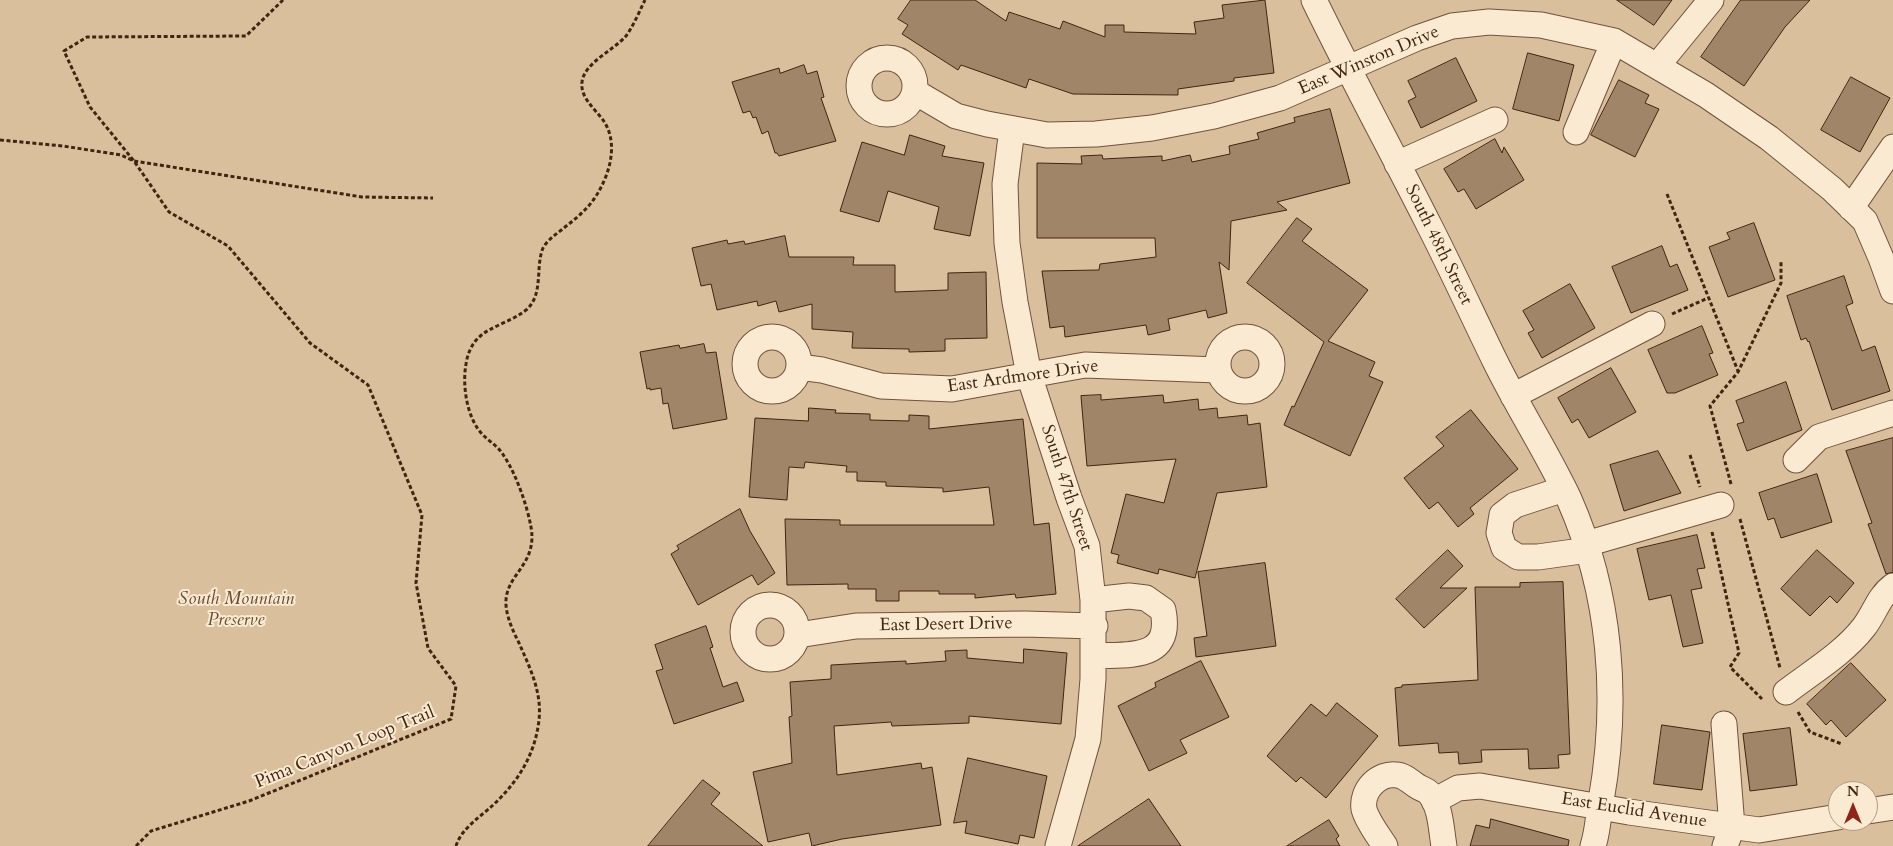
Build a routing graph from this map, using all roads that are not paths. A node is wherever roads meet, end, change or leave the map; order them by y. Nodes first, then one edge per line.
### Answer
1 (1314, 0) edge
2 (1711, 0) edge
3 (1614, 41) junction
4 (1657, 66) junction
5 (1348, 69) junction
6 (915, 92) dead end
7 (1494, 120) dead end
8 (1012, 129) junction
9 (1576, 132) dead end
10 (1893, 147) edge
11 (1397, 164) junction
12 (1858, 215) junction
13 (1893, 291) edge
14 (1652, 324) road end
15 (800, 367) dead end
16 (1218, 370) dead end
17 (1029, 375) junction
18 (1513, 396) junction
19 (1893, 413) edge
20 (1796, 460) dead end
21 (1564, 489) junction
22 (1725, 504) road end
23 (1587, 547) junction
24 (1893, 586) edge
25 (1094, 600) junction
26 (1095, 626) junction
27 (798, 635) dead end
28 (1094, 656) junction
29 (1777, 698) road end
30 (1724, 724) dead end
31 (1434, 801) junction
32 (1600, 807) junction
33 (1893, 807) edge
34 (1878, 809) edge
35 (1828, 819) edge
36 (1728, 836) edge
37 (1058, 846) edge
38 (1385, 846) edge
39 (1444, 846) edge
40 (1594, 846) edge

1 - 5 street, South 48th Street
2 - 4 street
3 - 4 street, East Winston Drive
3 - 5 street, East Winston Drive
3 - 9 street
4 - 12 street, East Winston Drive
5 - 8 street, East Winston Drive
5 - 11 street, South 48th Street
6 - 8 street, East Winston Drive
7 - 11 street
8 - 17 street, South 47th Street
10 - 12 street
11 - 18 street, South 48th Street
12 - 13 street
14 - 18 street
15 - 17 street, East Ardmore Drive
16 - 17 street, East Ardmore Drive
17 - 25 street, South 47th Street
18 - 21 street, South 48th Street
19 - 20 street
21 - 23 street, South 48th Street
21 - 23 street
22 - 23 street
23 - 32 street, South 48th Street
24 - 29 street
25 - 26 street, South 47th Street
25 - 28 street
26 - 27 street, East Desert Drive
26 - 28 street, South 47th Street
28 - 37 street, South 47th Street
30 - 36 street
31 - 32 street, East Euclid Avenue
31 - 38 street
31 - 39 street
32 - 36 street, East Euclid Avenue
32 - 40 street, South 48th Street
33 - 34 street
35 - 36 street, East Euclid Avenue

